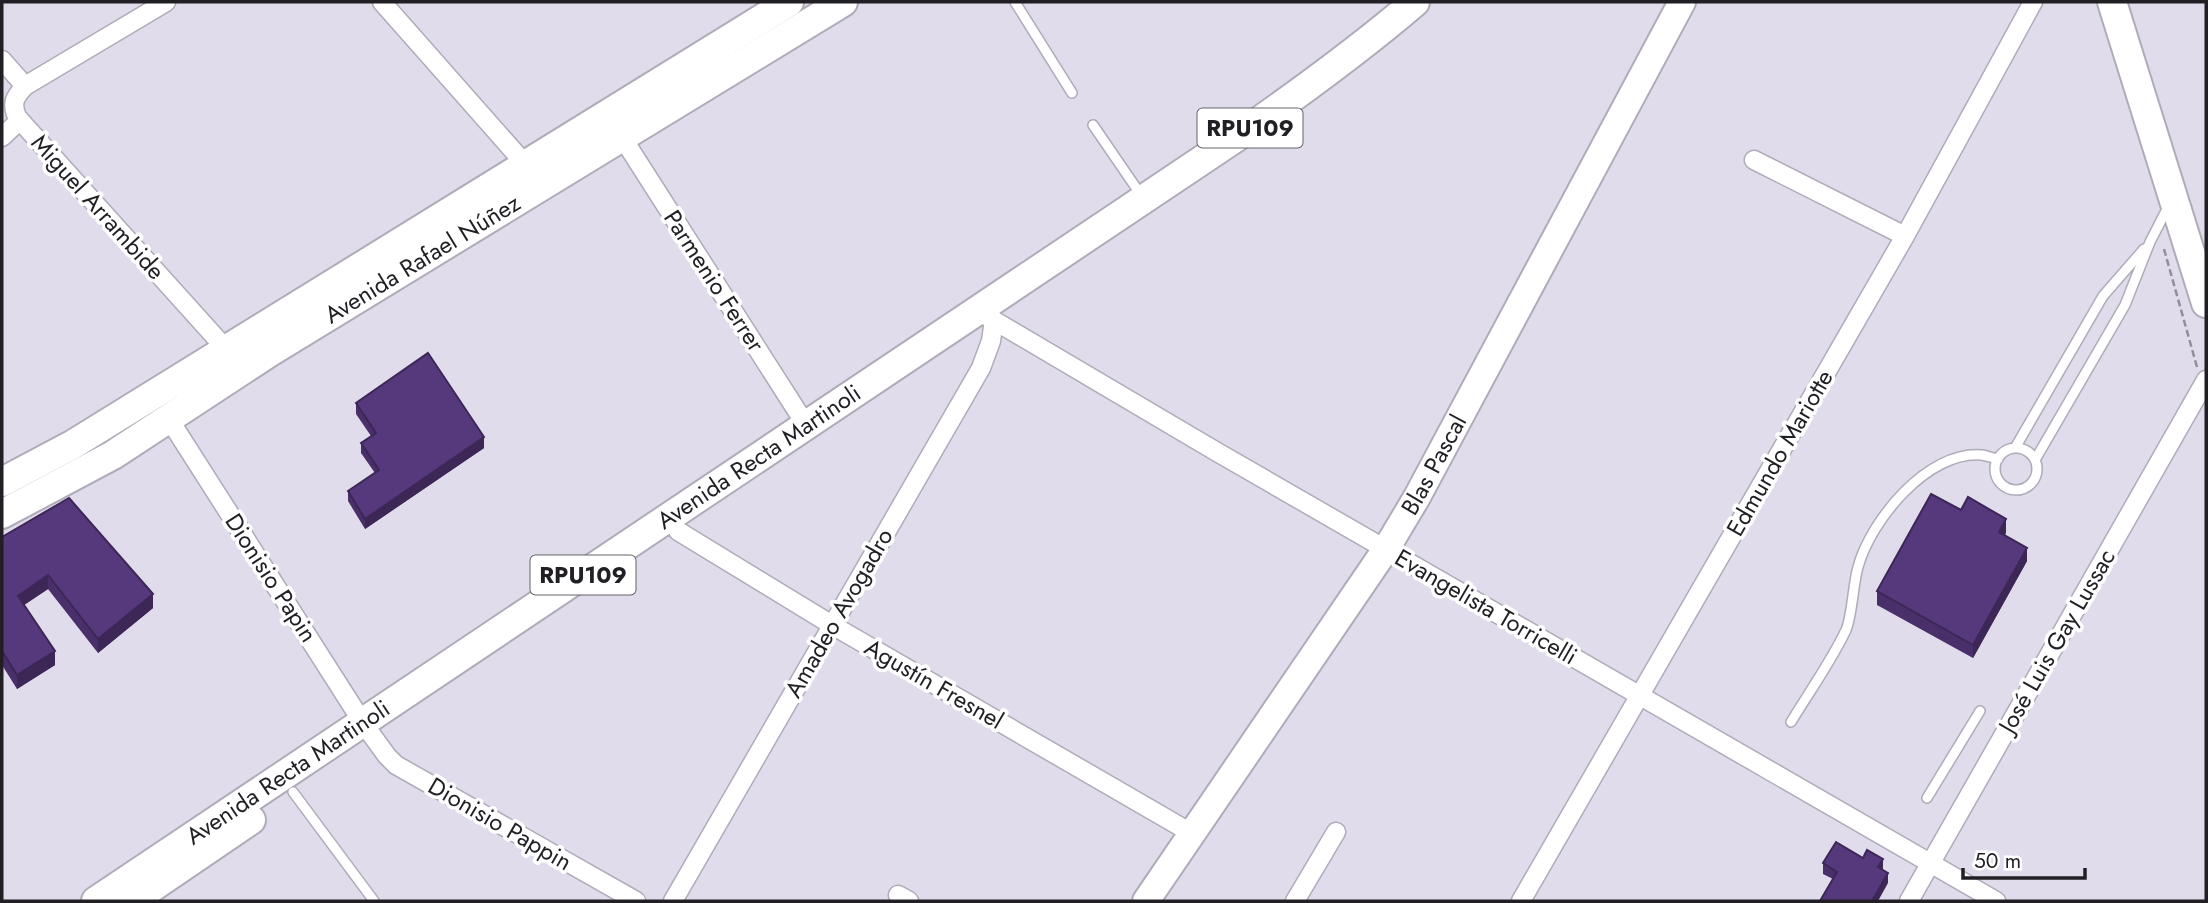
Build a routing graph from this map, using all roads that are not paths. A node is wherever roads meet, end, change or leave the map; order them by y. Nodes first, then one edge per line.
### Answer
1 (166, 2) edge
2 (382, 2) edge
3 (789, 2) edge
4 (843, 2) edge
5 (1015, 2) edge
6 (1415, 2) edge
7 (1437, 2) edge
8 (1682, 2) edge
9 (2033, 2) edge
10 (2112, 2) edge
11 (2, 60) edge
12 (25, 86) junction
13 (1072, 93) dead end
14 (20, 120) junction
15 (1093, 125) dead end
16 (2, 137) edge
17 (622, 137) junction
18 (1754, 160) dead end
19 (525, 164) junction
20 (2173, 197) junction
21 (1144, 199) junction
22 (1905, 236) junction
23 (2150, 242) junction
24 (2204, 285) edge
25 (986, 316) junction
26 (226, 349) junction
27 (2204, 383) edge
28 (169, 419) junction
29 (806, 425) junction
30 (2015, 448) junction
31 (1998, 459) junction
32 (2035, 460) junction
33 (2, 482) edge
34 (2, 514) edge
35 (678, 531) junction
36 (1386, 549) junction
37 (832, 625) junction
38 (1639, 696) junction
39 (1980, 711) dead end
40 (1791, 722) dead end
41 (368, 730) junction
42 (293, 792) junction
43 (1927, 798) dead end
44 (1336, 832) dead end
45 (1193, 834) junction
46 (188, 840) junction
47 (1930, 864) junction
48 (1298, 897) edge
49 (96, 901) edge
50 (112, 901) edge
51 (132, 901) edge
52 (374, 901) edge
53 (636, 901) edge
54 (673, 901) edge
55 (1146, 901) edge
56 (1317, 901) edge
57 (1521, 901) edge
58 (1909, 901) edge
59 (1996, 901) edge

1 - 12 street
2 - 19 street
3 - 19 main road, Avenida Rafael Núñez
4 - 17 main road, Avenida Rafael Núñez
5 - 13 lane
6 - 21 main road, RPU109
7 - 25 main road, Avenida Recta Martinoli / RPU109
8 - 36 main road, Blas Pascal
9 - 22 street, Edmundo Mariotte
10 - 20 main road
11 - 12 street
12 - 14 street, Miguel Arrambide
14 - 16 street
14 - 26 street, Miguel Arrambide
15 - 21 lane
17 - 28 main road, Avenida Rafael Núñez
17 - 29 street, Parmenio Ferrer
18 - 22 street
19 - 26 main road, Avenida Rafael Núñez
20 - 23 lane
20 - 24 main road
21 - 25 main road, RPU109
22 - 38 street, Edmundo Mariotte
23 - 30 lane
23 - 32 lane
25 - 29 main road, Avenida Recta Martinoli / RPU109
25 - 35 main road, Avenida Recta Martinoli / RPU109
25 - 36 street, Evangelista Torricelli
25 - 37 street, Amadeo Avogadro
26 - 33 main road, Avenida Rafael Núñez
27 - 47 street, José Luis Gay Lussac
28 - 34 main road, Avenida Rafael Núñez
28 - 41 street, Dionisio Papin
29 - 41 main road, Avenida Recta Martinoli / RPU109
30 - 31 lane
30 - 32 lane
31 - 32 lane
31 - 40 lane
35 - 37 street, Agustín Fresnel
35 - 41 main road, Avenida Recta Martinoli / RPU109
36 - 38 street, Evangelista Torricelli
36 - 45 main road, Blas Pascal
37 - 45 street, Agustín Fresnel
37 - 54 street, Amadeo Avogadro
38 - 47 street, Evangelista Torricelli
38 - 57 street, Edmundo Mariotte
39 - 43 lane
41 - 42 main road, Avenida Recta Martinoli / RPU109
41 - 46 main road, Avenida Recta Martinoli / RPU109
41 - 53 street, Dionisio Pappin
42 - 51 main road, Avenida Recta Martinoli / RPU109
42 - 52 lane
44 - 48 street
45 - 55 main road, Blas Pascal
46 - 49 main road, Avenida Recta Martinoli / RPU109
46 - 50 main road
47 - 58 street, José Luis Gay Lussac
47 - 59 street, Evangelista Torricelli
48 - 56 street

